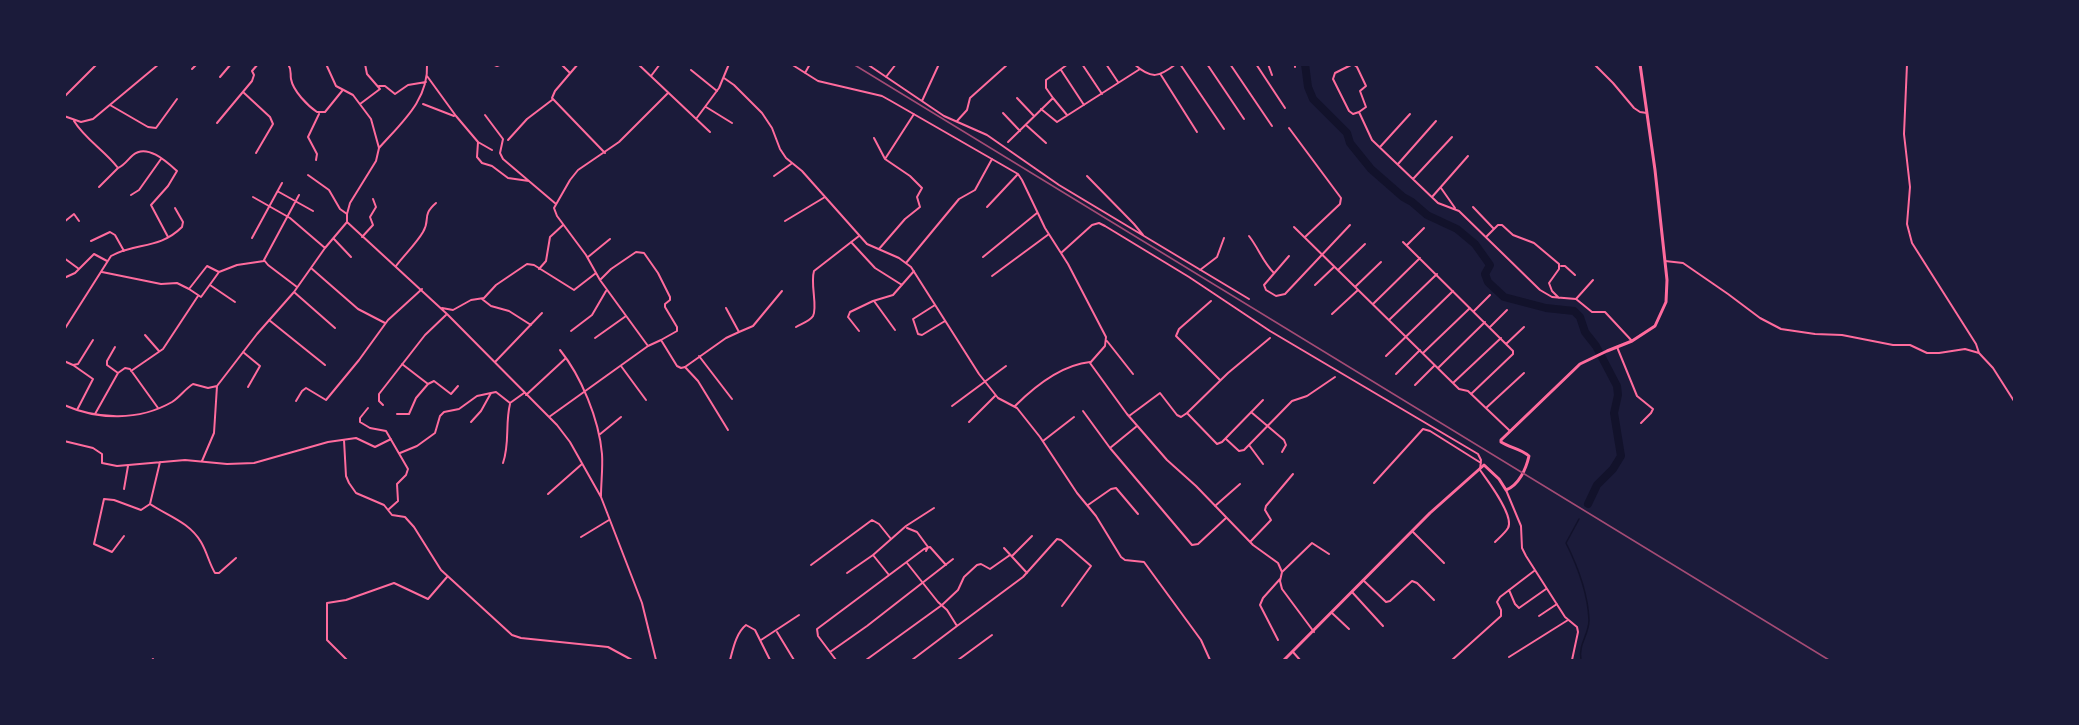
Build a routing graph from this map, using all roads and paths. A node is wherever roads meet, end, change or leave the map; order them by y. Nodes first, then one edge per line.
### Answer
1 (97, 64) edge
2 (159, 64) edge
3 (197, 64) edge
4 (231, 64) edge
5 (248, 64) edge
6 (258, 64) edge
7 (288, 64) edge
8 (326, 64) edge
9 (365, 64) edge
10 (427, 64) edge
11 (492, 64) edge
12 (502, 64) edge
13 (561, 64) edge
14 (578, 64) edge
15 (638, 64) edge
16 (660, 64) edge
17 (729, 64) edge
18 (791, 64) edge
19 (810, 64) edge
20 (867, 64) edge
21 (896, 64) edge
22 (939, 64) edge
23 (1008, 64) edge
24 (1068, 64) edge
25 (1082, 64) edge
26 (1106, 64) edge
27 (1134, 64) edge
28 (1178, 64) edge
29 (1207, 64) edge
30 (1230, 64) edge
31 (1256, 64) edge
32 (1268, 64) edge
33 (1353, 64) edge
34 (1594, 64) edge
35 (1640, 64) edge
36 (1907, 64) edge
37 (1171, 66) edge
38 (192, 69) dead end
39 (1140, 69) junction
40 (691, 70) dead end
41 (1060, 70) junction
42 (252, 71) junction
43 (571, 73) junction
44 (805, 74) junction
45 (1161, 75) junction
46 (1272, 75) dead end
47 (427, 76) junction
48 (651, 76) junction
49 (220, 77) dead end
50 (886, 77) junction
51 (724, 78) junction
52 (426, 82) junction
53 (1118, 82) junction
54 (379, 86) junction
55 (343, 91) junction
56 (717, 91) junction
57 (243, 92) junction
58 (668, 93) junction
59 (1102, 93) junction
60 (64, 97) edge
61 (1017, 98) dead end
62 (1053, 98) junction
63 (177, 99) dead end
64 (553, 99) junction
65 (922, 101) junction
66 (360, 104) junction
67 (423, 104) dead end
68 (110, 105) junction
69 (1084, 105) junction
70 (706, 107) junction
71 (1285, 108) dead end
72 (1041, 109) junction
73 (1359, 112) junction
74 (319, 113) junction
75 (1003, 113) dead end
76 (1647, 113) junction
77 (914, 114) junction
78 (1410, 114) dead end
79 (484, 115) dead end
80 (64, 116) edge
81 (456, 116) junction
82 (1034, 116) junction
83 (1067, 116) junction
84 (696, 119) junction
85 (1244, 119) dead end
86 (74, 121) junction
87 (957, 121) junction
88 (1437, 121) dead end
89 (217, 123) dead end
90 (732, 123) dead end
91 (1026, 125) junction
92 (1272, 126) dead end
93 (1289, 128) dead end
94 (1224, 129) dead end
95 (1020, 131) junction
96 (710, 132) dead end
97 (1197, 132) dead end
98 (1452, 137) dead end
99 (874, 138) dead end
100 (508, 140) dead end
101 (478, 142) junction
102 (1008, 142) dead end
103 (1046, 143) dead end
104 (1380, 147) junction
105 (379, 148) junction
106 (492, 150) dead end
107 (256, 153) dead end
108 (605, 153) junction
109 (1468, 156) dead end
110 (162, 159) junction
111 (885, 159) junction
112 (992, 159) junction
113 (316, 160) dead end
114 (792, 164) junction
115 (1398, 164) junction
116 (118, 168) junction
117 (1018, 174) junction
118 (308, 176) dead end
119 (774, 176) dead end
120 (1087, 177) dead end
121 (1413, 179) junction
122 (529, 181) junction
123 (282, 183) dead end
124 (99, 187) dead end
125 (1440, 188) junction
126 (278, 191) junction
127 (131, 195) dead end
128 (299, 195) dead end
129 (253, 197) dead end
130 (825, 197) junction
131 (1432, 197) junction
132 (373, 199) dead end
133 (296, 201) junction
134 (436, 203) dead end
135 (556, 204) junction
136 (269, 206) junction
137 (987, 207) dead end
138 (1473, 207) dead end
139 (176, 208) dead end
140 (1455, 208) junction
141 (313, 211) dead end
142 (1038, 213) junction
143 (347, 214) junction
144 (287, 217) junction
145 (79, 221) dead end
146 (785, 221) dead end
147 (64, 222) edge
148 (347, 222) junction
149 (563, 225) junction
150 (1350, 225) dead end
151 (1294, 227) dead end
152 (1424, 228) dead end
153 (1494, 229) junction
154 (1049, 234) junction
155 (859, 236) junction
156 (1249, 236) dead end
157 (362, 237) junction
158 (1144, 237) junction
159 (1305, 237) junction
160 (1486, 237) junction
161 (169, 238) junction
162 (252, 238) dead end
163 (333, 238) junction
164 (1224, 238) dead end
165 (610, 239) dead end
166 (91, 241) dead end
167 (851, 242) junction
168 (1403, 242) dead end
169 (1365, 244) dead end
170 (1407, 245) junction
171 (325, 248) junction
172 (879, 249) junction
173 (124, 251) junction
174 (1061, 253) junction
175 (1322, 255) junction
176 (351, 256) dead end
177 (1289, 256) dead end
178 (588, 257) junction
179 (983, 257) dead end
180 (64, 258) edge
181 (1420, 258) junction
182 (108, 261) junction
183 (264, 261) junction
184 (1665, 261) junction
185 (1381, 262) dead end
186 (906, 263) junction
187 (396, 266) junction
188 (1334, 267) junction
189 (1559, 267) junction
190 (311, 268) junction
191 (79, 269) junction
192 (539, 269) junction
193 (1200, 270) junction
194 (1338, 270) junction
195 (914, 271) junction
196 (102, 272) junction
197 (219, 272) junction
198 (596, 273) junction
199 (1274, 273) junction
200 (1437, 274) junction
201 (1575, 275) dead end
202 (992, 276) dead end
203 (64, 278) edge
204 (600, 280) junction
205 (1593, 280) dead end
206 (210, 285) junction
207 (902, 285) junction
208 (1315, 285) dead end
209 (297, 287) junction
210 (1356, 288) junction
211 (189, 289) junction
212 (422, 289) junction
213 (607, 290) junction
214 (1453, 290) junction
215 (782, 291) dead end
216 (294, 292) junction
217 (1490, 295) dead end
218 (198, 296) junction
219 (1559, 298) junction
220 (482, 299) junction
221 (1250, 299) dead end
222 (1576, 299) junction
223 (873, 301) junction
224 (1211, 301) dead end
225 (235, 302) dead end
226 (1372, 304) junction
227 (935, 305) junction
228 (441, 308) junction
229 (726, 308) dead end
230 (1470, 308) junction
231 (1507, 310) dead end
232 (1474, 311) junction
233 (447, 314) junction
234 (542, 314) dead end
235 (1332, 314) dead end
236 (626, 316) junction
237 (269, 320) junction
238 (1389, 320) junction
239 (945, 321) junction
240 (1485, 322) junction
241 (385, 323) junction
242 (531, 325) junction
243 (796, 327) dead end
244 (1490, 327) junction
245 (1524, 327) dead end
246 (335, 328) dead end
247 (64, 330) edge
248 (895, 330) dead end
249 (571, 331) dead end
250 (859, 331) dead end
251 (739, 332) junction
252 (145, 335) dead end
253 (1406, 337) junction
254 (1269, 338) dead end
255 (1501, 338) junction
256 (595, 339) dead end
257 (93, 340) dead end
258 (661, 340) junction
259 (1107, 341) junction
260 (1632, 342) junction
261 (1506, 344) junction
262 (648, 346) junction
263 (115, 347) dead end
264 (1617, 347) junction
265 (560, 350) dead end
266 (159, 351) junction
267 (243, 352) junction
268 (1421, 352) junction
269 (1979, 353) junction
270 (699, 356) junction
271 (1386, 356) dead end
272 (566, 358) junction
273 (64, 361) edge
274 (1090, 362) junction
275 (495, 363) junction
276 (402, 364) junction
277 (74, 365) junction
278 (325, 365) dead end
279 (1435, 365) junction
280 (621, 366) junction
281 (1006, 366) dead end
282 (685, 367) junction
283 (1438, 368) junction
284 (131, 371) junction
285 (118, 373) junction
286 (1524, 373) dead end
287 (1132, 374) dead end
288 (1396, 374) dead end
289 (1335, 377) dead end
290 (1220, 380) junction
291 (985, 382) junction
292 (1453, 383) junction
293 (428, 384) junction
294 (1415, 385) dead end
295 (217, 386) junction
296 (458, 386) dead end
297 (249, 387) dead end
298 (584, 392) junction
299 (491, 393) junction
300 (525, 394) junction
301 (1471, 394) junction
302 (996, 396) junction
303 (732, 399) dead end
304 (646, 400) dead end
305 (1263, 400) dead end
306 (296, 401) dead end
307 (2014, 401) edge
308 (510, 403) junction
309 (64, 405) edge
310 (382, 405) dead end
311 (952, 406) dead end
312 (1015, 406) junction
313 (158, 408) junction
314 (368, 408) dead end
315 (1486, 408) junction
316 (77, 410) junction
317 (1083, 411) dead end
318 (1251, 412) junction
319 (1187, 413) junction
320 (95, 414) junction
321 (397, 414) dead end
322 (1129, 416) junction
323 (549, 417) junction
324 (621, 417) dead end
325 (1074, 417) dead end
326 (471, 422) dead end
327 (969, 422) dead end
328 (1641, 423) dead end
329 (1137, 425) junction
330 (1268, 426) junction
331 (728, 430) dead end
332 (1510, 431) junction
333 (599, 435) junction
334 (1226, 438) junction
335 (391, 439) junction
336 (344, 440) junction
337 (64, 441) edge
338 (1043, 441) junction
339 (1249, 445) junction
340 (1110, 448) junction
341 (1282, 452) dead end
342 (400, 453) junction
343 (160, 462) junction
344 (202, 462) junction
345 (503, 463) dead end
346 (582, 464) junction
347 (1263, 464) dead end
348 (1481, 464) junction
349 (128, 466) junction
350 (1480, 470) junction
351 (1293, 474) dead end
352 (1374, 483) dead end
353 (1240, 484) dead end
354 (124, 489) dead end
355 (1506, 490) junction
356 (548, 494) dead end
357 (601, 497) junction
358 (150, 504) junction
359 (1088, 505) junction
360 (1215, 506) junction
361 (934, 508) dead end
362 (389, 509) junction
363 (1138, 514) dead end
364 (1226, 518) junction
365 (609, 520) junction
366 (908, 528) dead end
367 (1412, 531) junction
368 (124, 536) dead end
369 (1032, 536) dead end
370 (581, 537) dead end
371 (891, 539) junction
372 (1250, 542) junction
373 (1495, 542) dead end
374 (928, 547) junction
375 (1004, 548) dead end
376 (926, 551) dead end
377 (873, 555) junction
378 (1329, 555) dead end
379 (1011, 556) junction
380 (236, 558) dead end
381 (953, 559) dead end
382 (907, 562) junction
383 (1444, 562) dead end
384 (812, 565) dead end
385 (946, 565) junction
386 (1534, 571) junction
387 (1282, 572) junction
388 (847, 573) dead end
389 (1027, 573) junction
390 (889, 575) junction
391 (447, 576) junction
392 (1280, 579) junction
393 (1364, 580) junction
394 (923, 583) junction
395 (1546, 588) junction
396 (1509, 590) junction
397 (1352, 592) junction
398 (1434, 600) dead end
399 (1557, 604) junction
400 (942, 605) junction
401 (1062, 606) dead end
402 (1332, 613) junction
403 (799, 615) dead end
404 (1539, 616) dead end
405 (1568, 620) junction
406 (957, 626) junction
407 (1383, 626) dead end
408 (1349, 629) dead end
409 (777, 630) junction
410 (1314, 632) junction
411 (992, 635) dead end
412 (1278, 640) dead end
413 (760, 641) junction
414 (830, 652) junction
415 (1293, 652) junction
416 (833, 657) junction
417 (1509, 657) dead end
418 (347, 660) edge
419 (632, 660) edge
420 (656, 660) edge
421 (730, 660) edge
422 (770, 660) edge
423 (794, 660) edge
424 (828, 660) edge
425 (836, 660) edge
426 (866, 660) edge
427 (912, 660) edge
428 (958, 660) edge
429 (1210, 660) edge
430 (1284, 660) edge
431 (1300, 660) edge
432 (1452, 660) edge
433 (1572, 660) edge

1 - 60 street
2 - 68 street
3 - 38 street
4 - 49 street
5 - 42 street
6 - 42 street
7 - 74 street
8 - 55 street
9 - 54 street
10 - 47 street
11 - 12 street
13 - 43 street
14 - 43 street
15 - 48 street
16 - 48 street
17 - 51 street
18 - 44 street
19 - 44 street
20 - 50 street
21 - 50 street
22 - 65 street
23 - 87 street
24 - 41 street
25 - 59 street
26 - 53 street
27 - 39 street
28 - 37 street
28 - 94 street
29 - 85 street
30 - 92 street
31 - 71 street
32 - 46 street
33 - 73 street
33 - 73 street
34 - 76 street
35 - 76 street
36 - 269 street
37 - 45 street
39 - 45 street
39 - 53 street
40 - 56 street
41 - 62 street
41 - 69 street
42 - 57 street
43 - 64 street
44 - 77 street
45 - 97 street
47 - 52 street
47 - 81 street
48 - 58 street
50 - 65 street
51 - 56 street
51 - 114 street
52 - 54 street
52 - 105 street
53 - 59 street
54 - 66 street
55 - 66 street
55 - 74 street
56 - 70 street
57 - 89 street
57 - 107 street
58 - 84 street
58 - 108 street
59 - 69 street
61 - 82 street
62 - 72 street
62 - 83 street
63 - 68 street
64 - 100 street
64 - 108 street
65 - 87 street
66 - 105 street
67 - 81 street
68 - 86 street
69 - 83 street
70 - 84 street
70 - 90 street
72 - 82 street
72 - 83 street
73 - 104 street
74 - 113 street
75 - 95 street
76 - 184 street
77 - 111 street
77 - 112 street
78 - 104 street
79 - 122 street
80 - 86 street
81 - 101 street
82 - 91 street
84 - 96 street
86 - 116 street
87 - 158 street
88 - 115 street
91 - 95 street
91 - 103 street
93 - 159 street
95 - 102 street
98 - 121 street
99 - 111 street
101 - 106 street
101 - 122 street
104 - 115 street
105 - 143 street
108 - 135 street
109 - 125 street
110 - 116 street
110 - 127 street
110 - 161 street
111 - 172 street
112 - 117 street
112 - 186 street
114 - 119 street
114 - 130 street
115 - 121 street
116 - 124 street
117 - 137 street
117 - 142 street
118 - 143 street
120 - 158 street
121 - 131 street
122 - 135 street
123 - 126 street
125 - 131 street
125 - 140 street
126 - 133 street
126 - 136 street
128 - 133 street
129 - 136 street
130 - 146 street
130 - 155 street
131 - 140 street
132 - 157 street
133 - 141 street
133 - 144 street
134 - 187 street
135 - 149 street
136 - 144 street
136 - 162 street
138 - 153 street
139 - 161 street
140 - 160 street
142 - 154 street
142 - 179 street
143 - 148 street
144 - 171 street
144 - 183 street
145 - 147 street
148 - 157 street
148 - 163 street
149 - 178 street
149 - 192 street
150 - 175 street
151 - 159 street
152 - 170 street
153 - 160 street
153 - 189 street
154 - 174 street
154 - 202 street
155 - 167 street
155 - 172 street
156 - 199 street
157 - 187 street
158 - 193 street
159 - 175 street
160 - 219 street
161 - 173 street
163 - 171 street
163 - 176 street
164 - 193 street
165 - 178 street
166 - 173 street
167 - 207 street
167 - 243 street
168 - 170 street
169 - 194 street
170 - 181 street
171 - 190 street
172 - 186 street
173 - 182 street
174 - 259 street
174 - 348 street
175 - 188 street
175 - 199 street
177 - 199 street
178 - 198 street
180 - 191 street
181 - 200 street
181 - 226 street
182 - 191 street
182 - 196 street
183 - 197 street
183 - 209 street
184 - 260 street
184 - 269 street
185 - 210 street
186 - 195 street
187 - 212 street
188 - 194 street
188 - 208 street
189 - 201 street
189 - 219 street
190 - 209 street
190 - 241 street
191 - 203 street
192 - 198 street
192 - 220 street
193 - 221 street
194 - 210 street
195 - 207 street
195 - 227 street
196 - 211 street
196 - 247 street
197 - 206 street
197 - 211 street
198 - 204 street
200 - 214 street
200 - 238 street
204 - 213 street
204 - 258 street
205 - 222 street
206 - 218 street
206 - 225 street
207 - 223 street
209 - 216 street
210 - 226 street
210 - 235 street
211 - 218 street
212 - 228 street
212 - 241 street
213 - 236 street
213 - 249 street
214 - 230 street
214 - 253 street
215 - 251 street
216 - 237 street
216 - 246 street
217 - 232 street
218 - 266 street
219 - 222 street
220 - 228 street
220 - 242 street
222 - 260 street
223 - 248 street
223 - 250 street
224 - 290 street
226 - 238 street
227 - 239 street
227 - 239 street
228 - 233 street
229 - 251 street
230 - 232 street
230 - 268 street
231 - 244 street
232 - 240 street
233 - 275 street
233 - 276 street
234 - 242 street
236 - 256 street
236 - 262 street
237 - 267 street
237 - 278 street
238 - 253 street
239 - 291 street
240 - 244 street
240 - 283 street
241 - 306 street
242 - 275 street
244 - 255 street
245 - 261 street
251 - 270 street
252 - 266 street
253 - 268 street
253 - 271 street
254 - 290 street
255 - 261 street
255 - 292 street
257 - 277 street
258 - 262 street
258 - 282 street
259 - 274 street
259 - 287 street
260 - 264 street
261 - 301 street
262 - 280 street
263 - 285 street
264 - 328 street
264 - 332 street
265 - 272 street
266 - 284 street
267 - 295 street
267 - 297 street
268 - 279 street
268 - 288 street
269 - 307 street
270 - 282 street
270 - 303 street
272 - 298 street
272 - 300 street
273 - 277 street
274 - 312 street
274 - 322 street
275 - 300 street
276 - 293 street
276 - 310 street
277 - 316 street
279 - 283 street
279 - 294 street
280 - 298 street
280 - 304 street
281 - 291 street
282 - 331 street
283 - 292 street
284 - 285 street
284 - 313 street
285 - 320 street
286 - 315 street
289 - 330 street
290 - 319 street
291 - 302 street
291 - 311 street
292 - 301 street
293 - 296 street
293 - 321 street
295 - 313 street
295 - 344 street
298 - 323 street
298 - 333 street
299 - 308 street
299 - 326 street
299 - 342 street
300 - 308 street
300 - 323 street
301 - 315 street
302 - 312 street
302 - 327 street
305 - 318 street
308 - 345 street
309 - 316 street
312 - 338 street
313 - 320 street
314 - 335 street
315 - 332 street
316 - 320 street
317 - 340 street
318 - 330 street
318 - 334 street
319 - 322 street
319 - 334 street
322 - 329 street
323 - 346 street
324 - 333 street
325 - 338 street
329 - 340 street
329 - 360 street
330 - 339 street
330 - 341 street
332 - 355 street
333 - 357 street
334 - 339 street
335 - 336 street
335 - 342 street
336 - 344 street
336 - 362 street
337 - 349 street
338 - 359 street
339 - 347 street
340 - 364 street
342 - 362 street
343 - 344 street
343 - 349 street
343 - 358 street
346 - 356 street
346 - 357 street
348 - 350 street
348 - 352 street
349 - 354 street
350 - 355 street
350 - 367 street
350 - 373 street
351 - 372 street
353 - 360 street
355 - 386 street
357 - 365 street
358 - 368 street
358 - 380 street
359 - 363 street
359 - 429 street
360 - 364 street
361 - 371 street
362 - 391 street
364 - 372 street
365 - 370 street
365 - 420 street
366 - 374 street
367 - 383 street
367 - 393 street
369 - 379 street
371 - 377 street
371 - 384 street
372 - 387 street
374 - 376 street
374 - 382 street
374 - 385 street
375 - 379 street
377 - 388 street
377 - 390 street
378 - 387 street
379 - 389 street
379 - 400 street
381 - 385 street
382 - 390 street
382 - 394 street
385 - 394 street
386 - 395 street
386 - 396 street
387 - 392 street
389 - 401 street
389 - 406 street
390 - 414 street
391 - 418 street
391 - 419 street
392 - 410 street
392 - 412 street
393 - 397 street
393 - 398 street
394 - 400 street
394 - 414 street
395 - 396 street
395 - 399 street
396 - 432 street
397 - 402 street
397 - 407 street
399 - 404 street
399 - 405 street
400 - 406 street
400 - 426 street
402 - 408 street
402 - 410 street
403 - 409 street
405 - 417 street
405 - 433 street
406 - 427 street
409 - 413 street
409 - 423 street
410 - 415 street
411 - 428 street
413 - 421 street
413 - 422 street
414 - 416 street
415 - 430 street
415 - 431 street
416 - 424 street
416 - 425 street

